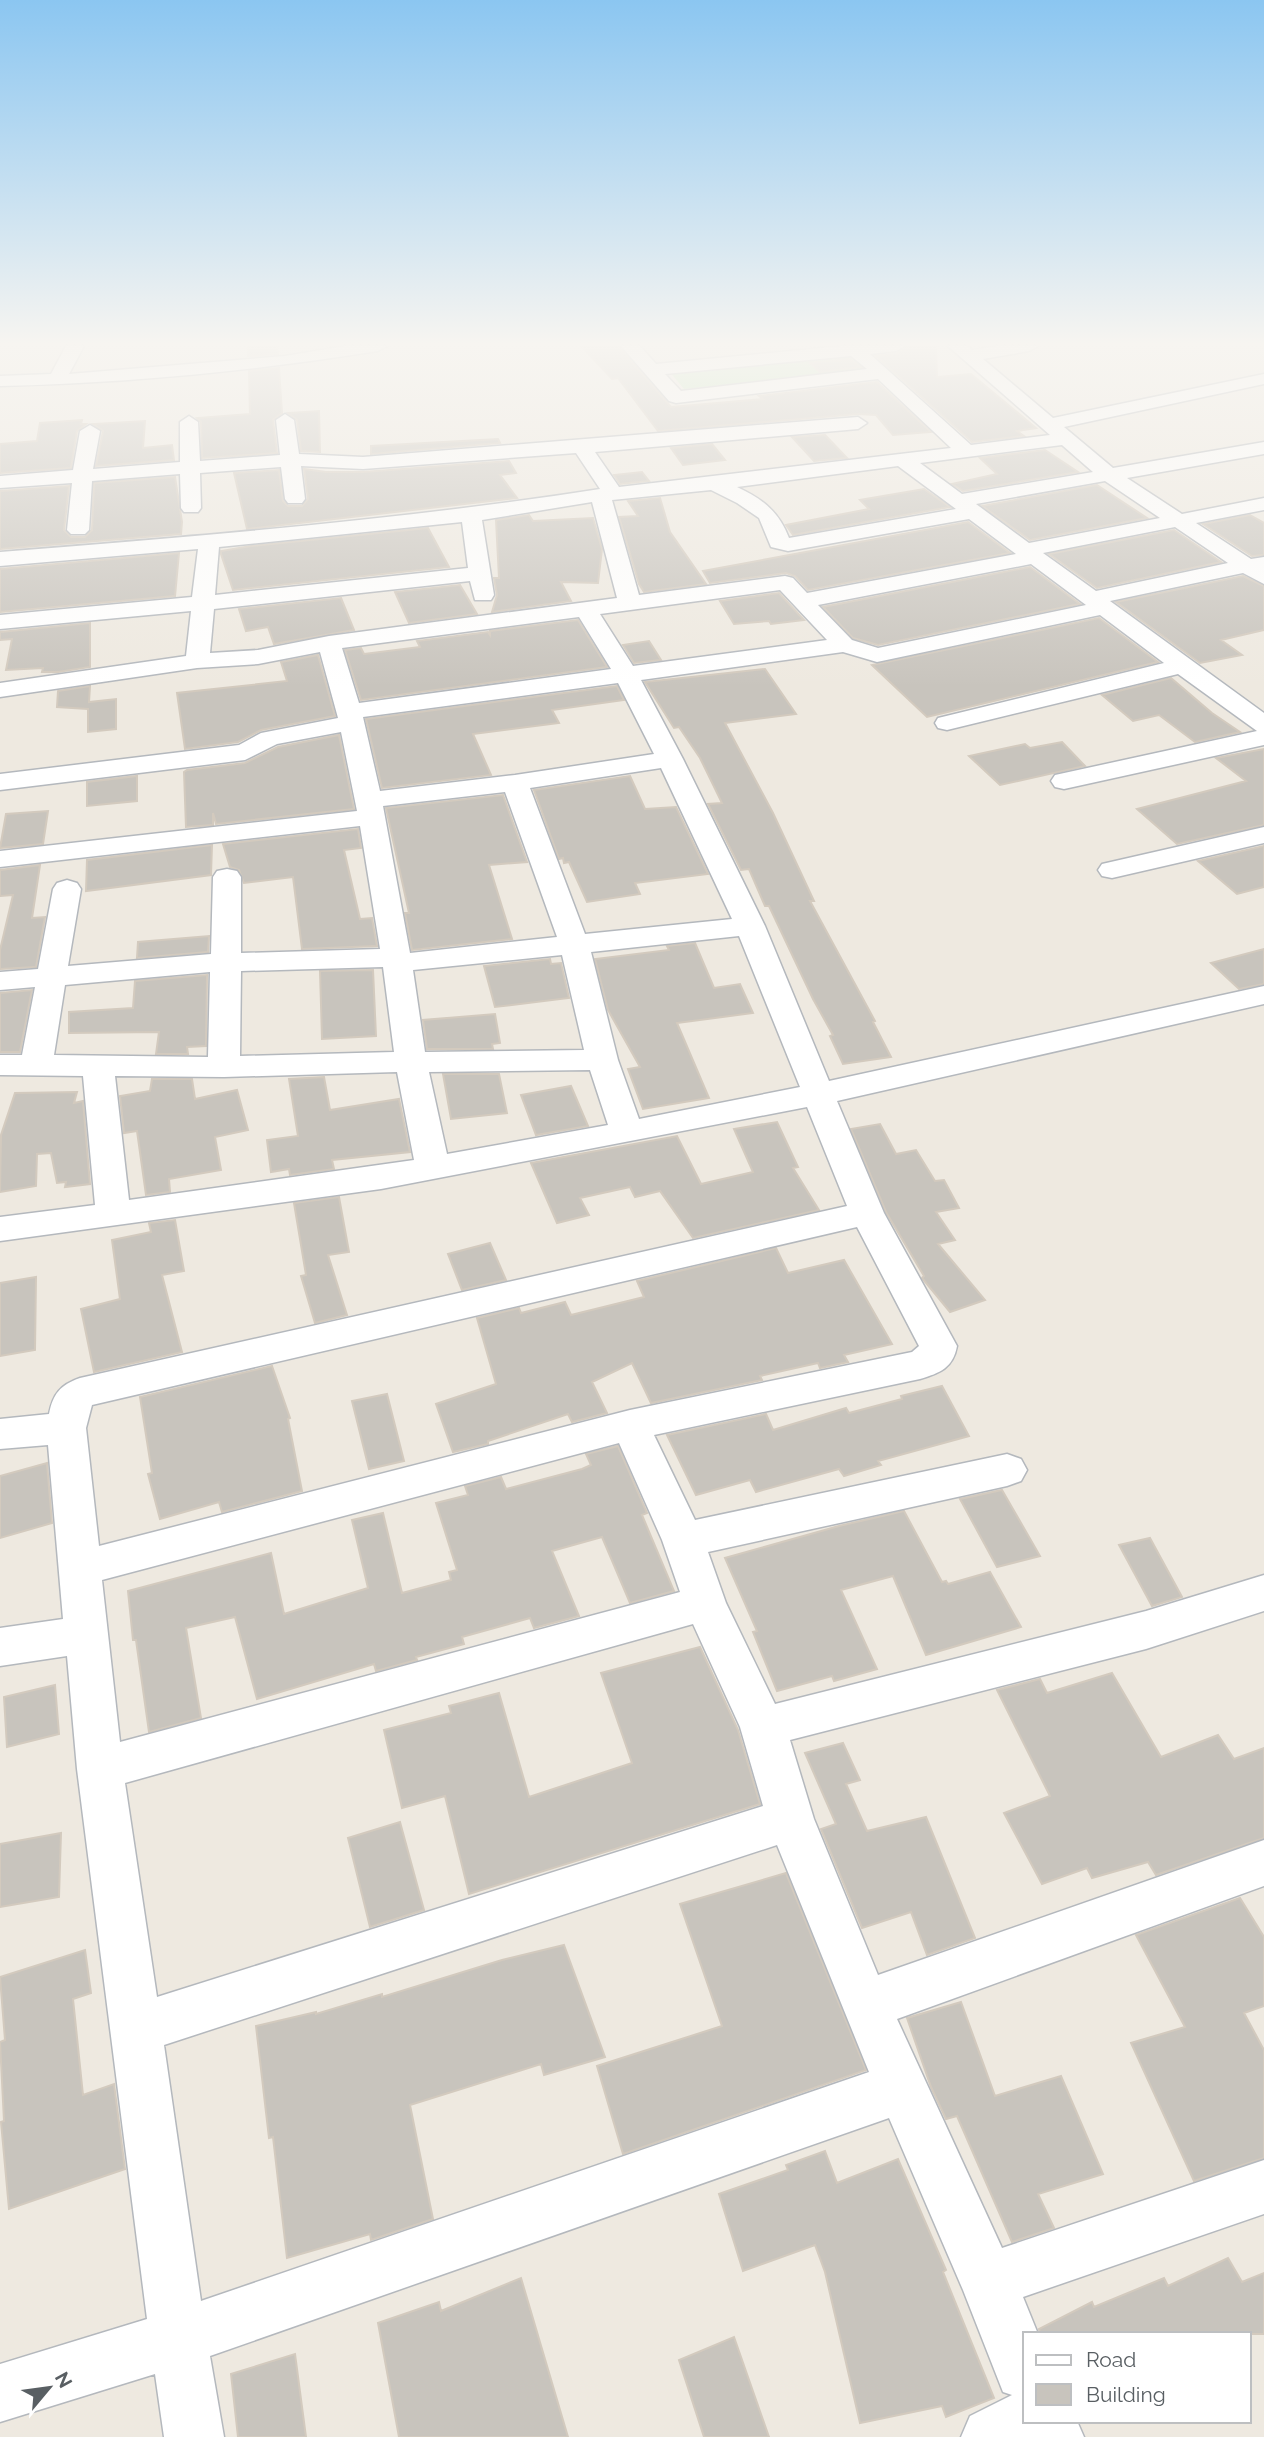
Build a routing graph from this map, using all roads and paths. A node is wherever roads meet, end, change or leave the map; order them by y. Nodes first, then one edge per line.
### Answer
1 (85, 460) edge
2 (191, 460) edge
3 (291, 460) junction
4 (476, 460) edge
5 (589, 460) edge
6 (913, 460) edge
7 (1090, 460) edge
8 (1197, 460) edge
9 (904, 461) junction
10 (192, 468) junction
11 (1109, 475) junction
12 (82, 477) junction
13 (0, 482) edge
14 (713, 484) junction
15 (607, 495) junction
16 (295, 499) dead end
17 (1264, 504) edge
18 (965, 507) junction
19 (191, 508) dead end
20 (471, 515) junction
21 (1179, 520) junction
22 (78, 530) dead end
23 (209, 542) junction
24 (783, 544) junction
25 (1029, 553) junction
26 (0, 559) edge
27 (1258, 569) edge
28 (480, 572) junction
29 (785, 583) junction
30 (802, 601) junction
31 (202, 603) junction
32 (630, 603) junction
33 (1096, 603) junction
34 (586, 609) junction
35 (0, 622) edge
36 (487, 622) junction
37 (329, 643) junction
38 (844, 645) junction
39 (197, 661) junction
40 (1184, 665) junction
41 (625, 673) junction
42 (0, 690) edge
43 (1229, 699) junction
44 (1264, 707) edge
45 (350, 718) junction
46 (947, 723) dead end
47 (1264, 725) edge
48 (1264, 737) edge
49 (670, 759) junction
50 (1064, 781) dead end
51 (0, 782) edge
52 (515, 783) junction
53 (371, 809) junction
54 (1264, 835) edge
55 (0, 859) edge
56 (1112, 870) dead end
57 (227, 877) dead end
58 (67, 889) dead end
59 (750, 926) junction
60 (574, 944) junction
61 (396, 961) junction
62 (226, 962) junction
63 (52, 977) junction
64 (0, 981) edge
65 (1264, 995) edge
66 (602, 1060) junction
67 (411, 1062) junction
68 (0, 1065) edge
69 (36, 1065) junction
70 (99, 1066) junction
71 (224, 1067) junction
72 (818, 1096) junction
73 (627, 1132) junction
74 (433, 1168) junction
75 (867, 1213) junction
76 (113, 1214) junction
77 (0, 1229) edge
78 (630, 1425) junction
79 (66, 1427) junction
80 (0, 1434) edge
81 (1007, 1470) dead end
82 (683, 1540) junction
83 (79, 1569) junction
84 (1264, 1593) edge
85 (705, 1603) junction
86 (85, 1634) junction
87 (0, 1647) edge
88 (763, 1727) junction
89 (100, 1769) junction
90 (790, 1819) junction
91 (1264, 1863) edge
92 (865, 2005) junction
93 (135, 2029) junction
94 (900, 2088) junction
95 (1264, 2187) edge
96 (988, 2281) junction
97 (177, 2338) junction
98 (1023, 2368) edge
99 (0, 2393) edge
100 (1023, 2421) edge
101 (194, 2437) edge
102 (991, 2437) edge

1 - 12 street
2 - 10 street
3 - 4 street
3 - 10 street
3 - 16 street
5 - 15 street
6 - 9 street
7 - 11 street
8 - 11 street
9 - 14 street
9 - 18 street
10 - 12 street
10 - 19 street
11 - 18 street
11 - 21 street
12 - 13 street
12 - 22 street
14 - 15 street
14 - 24 street
15 - 20 street
15 - 32 street
17 - 21 street
18 - 24 street
18 - 25 street
20 - 23 street
20 - 28 street
21 - 25 street
21 - 27 street
23 - 26 street
23 - 31 street
24 - 29 street
25 - 30 street
25 - 33 street
27 - 33 street
28 - 31 street
28 - 36 street
29 - 30 street
29 - 32 street
30 - 38 street
31 - 35 street
31 - 39 street
32 - 34 street
33 - 38 street
33 - 40 street
34 - 36 street
34 - 41 street
36 - 37 street
37 - 39 street
37 - 45 street
38 - 41 street
39 - 42 street
40 - 43 street
40 - 46 street
41 - 45 street
41 - 49 street
43 - 44 street
43 - 47 street
45 - 51 street
45 - 53 street
48 - 50 street
49 - 52 street
49 - 59 street
52 - 53 street
52 - 60 street
53 - 55 street
53 - 61 street
54 - 56 street
57 - 62 street
58 - 63 street
59 - 60 street
59 - 72 street
60 - 61 street
60 - 66 street
61 - 62 street
61 - 67 street
62 - 63 street
62 - 71 street
63 - 64 street
63 - 69 street
65 - 72 street
66 - 67 street
66 - 73 street
67 - 71 street
67 - 74 street
68 - 69 street
69 - 70 street
70 - 71 street
70 - 76 street
72 - 73 street
72 - 75 street
73 - 74 street
74 - 76 street
75 - 78 street
75 - 79 street
76 - 77 street
78 - 82 street
78 - 83 street
79 - 80 street
79 - 83 street
81 - 82 street
82 - 85 street
83 - 86 street
84 - 88 street
85 - 88 street
85 - 89 street
86 - 87 street
86 - 89 street
88 - 90 street
89 - 93 street
90 - 92 street
90 - 93 street
91 - 92 street
92 - 94 street
93 - 97 street
94 - 96 street
94 - 97 street
95 - 96 street
96 - 98 street
97 - 99 street
97 - 101 street
100 - 102 street

